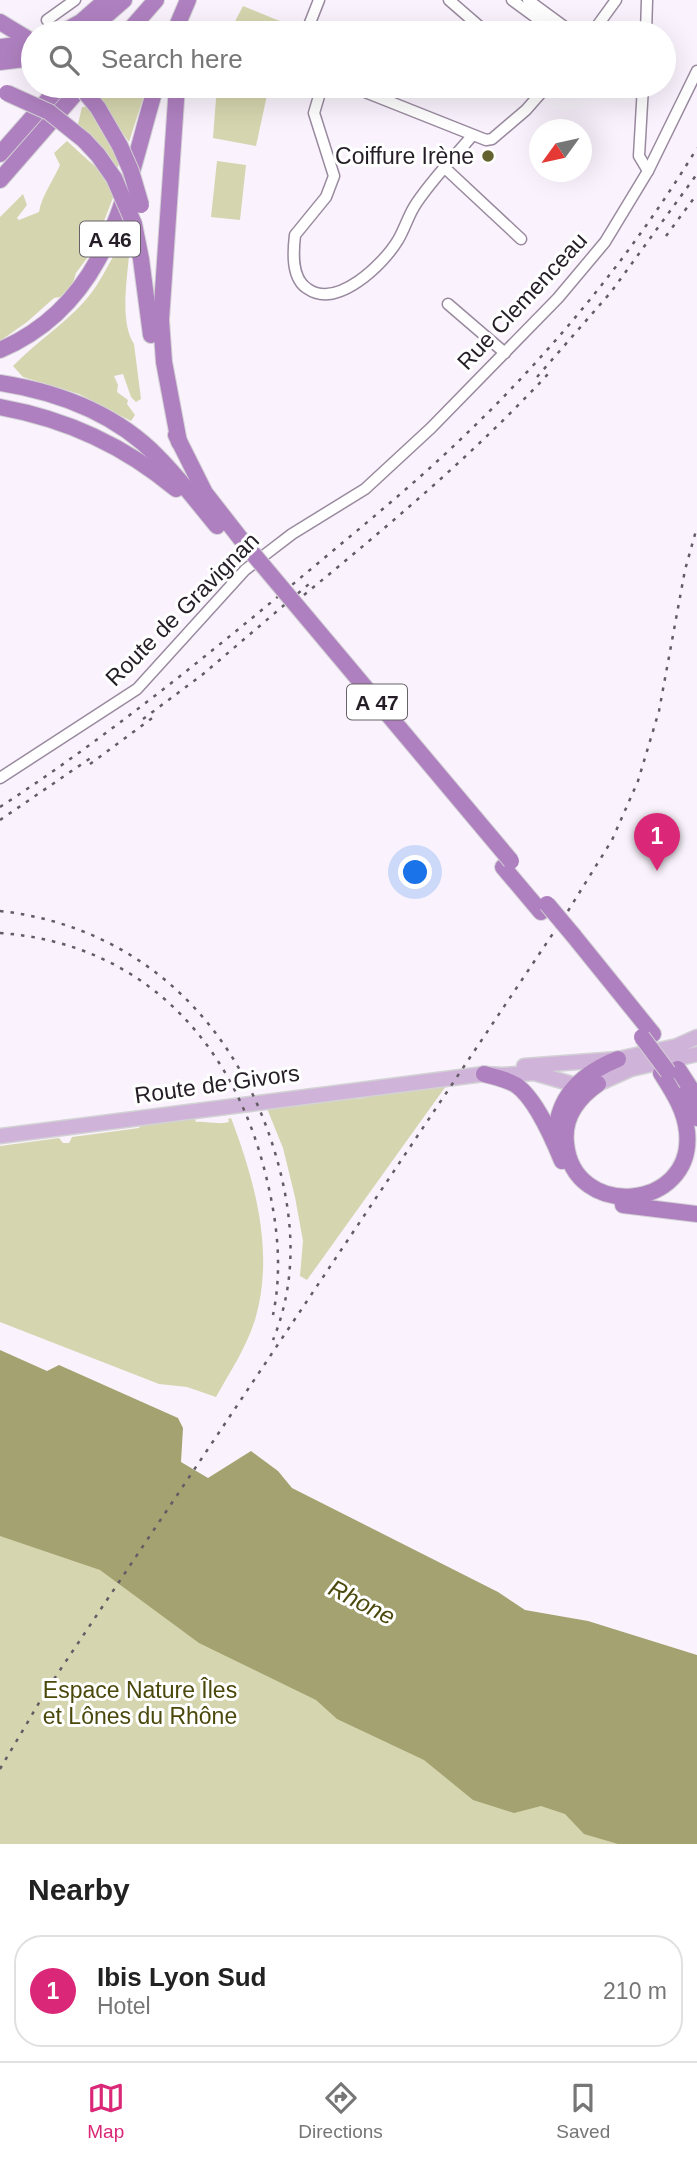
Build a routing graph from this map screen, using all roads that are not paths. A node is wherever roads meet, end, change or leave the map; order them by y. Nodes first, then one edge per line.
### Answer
1 (75, 0) edge
2 (106, 0) edge
3 (124, 0) edge
4 (133, 0) edge
5 (156, 0) edge
6 (188, 0) edge
7 (197, 0) edge
8 (319, 0) edge
9 (449, 0) edge
10 (512, 0) edge
11 (528, 0) edge
12 (617, 0) edge
13 (648, 0) edge
14 (47, 20) dead end
15 (82, 21) edge
16 (100, 21) edge
17 (115, 21) edge
18 (138, 21) edge
19 (179, 21) edge
20 (190, 21) edge
21 (311, 21) edge
22 (473, 21) edge
23 (541, 21) edge
24 (557, 21) edge
25 (601, 21) edge
26 (647, 21) edge
27 (0, 22) edge
28 (21, 35) edge
29 (21, 42) edge
30 (0, 47) edge
31 (21, 59) edge
32 (0, 62) edge
33 (697, 71) edge
34 (4, 92) edge
35 (49, 98) edge
36 (71, 98) edge
37 (90, 98) edge
38 (153, 98) edge
39 (176, 98) edge
40 (318, 98) edge
41 (379, 98) edge
42 (536, 98) edge
43 (642, 98) edge
44 (472, 136) junction
45 (0, 154) edge
46 (446, 169) junction
47 (648, 171) junction
48 (0, 180) edge
49 (521, 239) dead end
50 (448, 304) dead end
51 (149, 310) junction
52 (0, 350) edge
53 (505, 353) junction
54 (0, 383) edge
55 (0, 407) edge
56 (179, 442) junction
57 (391, 466) joint
58 (217, 527) junction
59 (240, 546) junction
60 (0, 778) edge
61 (570, 940) junction
62 (641, 1033) junction
63 (697, 1037) edge
64 (697, 1054) edge
65 (618, 1059) junction
66 (561, 1063) junction
67 (669, 1072) junction
68 (484, 1073) junction
69 (578, 1084) junction
70 (598, 1084) junction
71 (697, 1098) edge
72 (576, 1104) junction
73 (697, 1118) edge
74 (0, 1136) edge
75 (559, 1152) junction
76 (697, 1214) edge

1 - 14 street
2 - 15 highway
3 - 16 highway
4 - 17 highway
5 - 18 highway
6 - 19 highway
7 - 20 highway
8 - 21 street
9 - 22 street
10 - 23 street
11 - 24 street
12 - 25 street
13 - 26 street
27 - 28 highway
29 - 30 highway
31 - 32 highway
33 - 47 street, Rue Clemenceau
34 - 51 highway, bridge
35 - 45 highway
36 - 48 highway
37 - 51 highway, bridge
38 - 52 highway, A 46
39 - 56 highway
40 - 46 street
41 - 44 street
42 - 44 street
43 - 47 street
44 - 46 street
46 - 49 street
47 - 53 street, Rue Clemenceau
50 - 53 street
51 - 56 highway, A 47
53 - 57 street, Rue Clemenceau
54 - 58 highway, A 47
55 - 58 highway, A 47
56 - 59 highway, A 47
57 - 60 street, Route de Gravignan
58 - 59 highway, A 47
59 - 61 highway, A 47
61 - 62 highway, A 47
61 - 62 highway, A 47
62 - 67 highway, A 47, bridge
63 - 65 main road
64 - 70 main road
65 - 66 main road
65 - 69 highway
66 - 68 main road
66 - 69 main road
67 - 71 highway, A 47
67 - 72 highway
67 - 73 highway, A 47
68 - 69 main road
68 - 74 main road, Route de Givors
68 - 75 highway
69 - 70 main road
69 - 72 main road
69 - 75 highway
70 - 72 highway
75 - 76 highway

